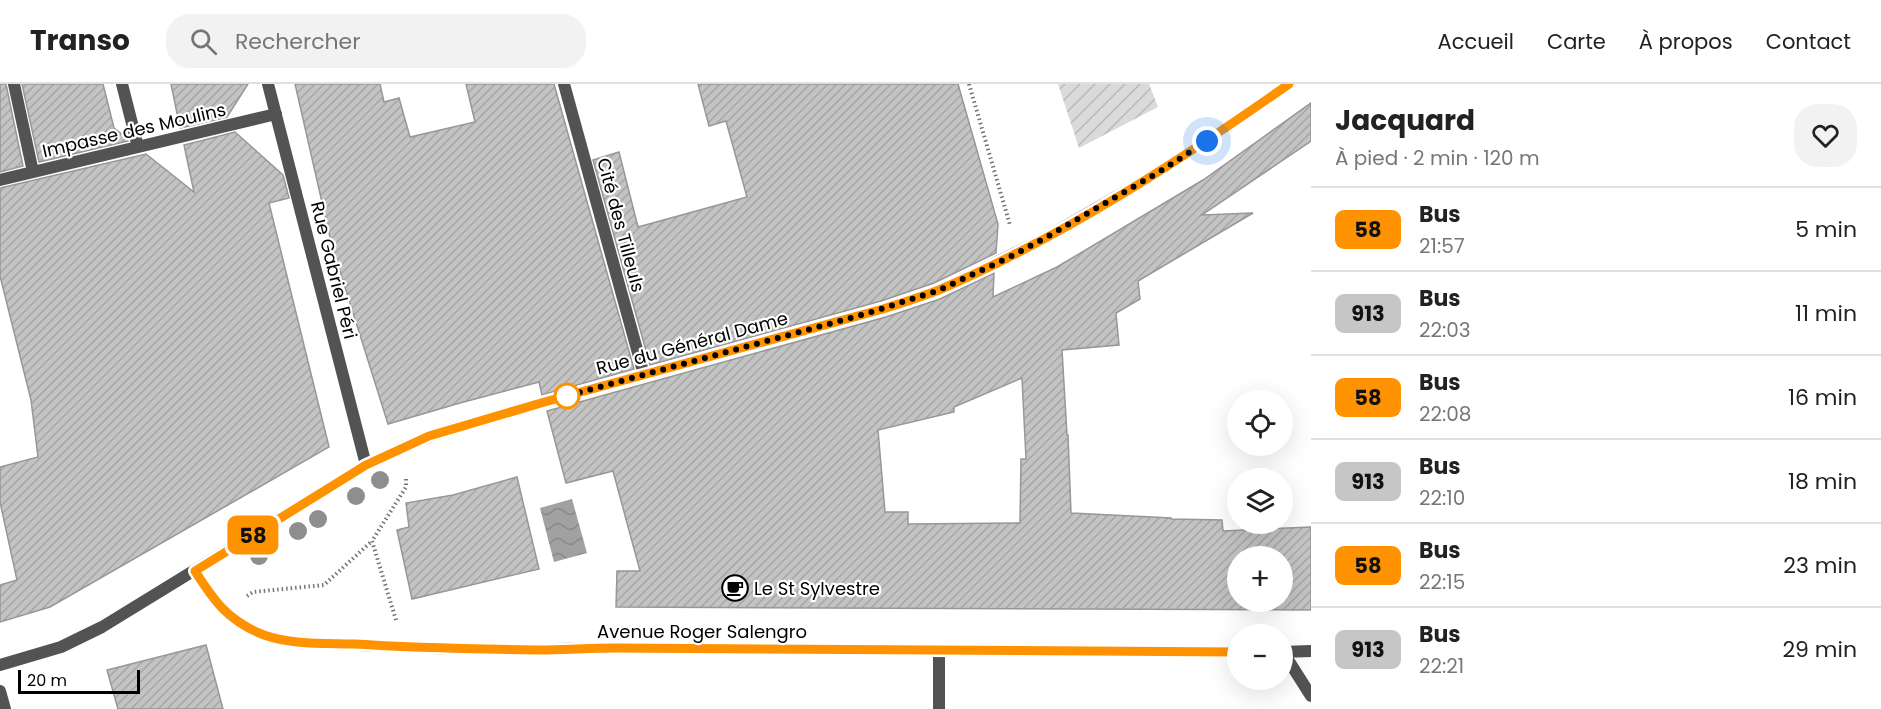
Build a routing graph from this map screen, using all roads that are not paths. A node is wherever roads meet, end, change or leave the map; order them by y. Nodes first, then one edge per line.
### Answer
1 (14, 84) edge
2 (122, 84) edge
3 (268, 84) edge
4 (564, 84) edge
5 (1289, 84) edge
6 (276, 114) junction
7 (138, 147) junction
8 (33, 172) junction
9 (0, 180) edge
10 (644, 375) junction
11 (366, 465) junction
12 (195, 571) junction
13 (939, 650) junction
14 (1311, 651) edge
15 (1227, 652) edge
16 (1293, 652) edge
17 (0, 665) edge
18 (1293, 668) edge
19 (0, 691) edge
20 (1311, 696) edge
21 (5, 709) edge
22 (939, 709) edge

1 - 8 street
2 - 7 street
3 - 6 street, Rue Gabriel Péri
4 - 10 street, Cité des Tilleuls
5 - 10 street, Rue du Général Dame
6 - 7 street, Impasse des Moulins
6 - 11 street, Rue Gabriel Péri
7 - 8 street, Impasse des Moulins
8 - 9 street, Impasse des Moulins
10 - 11 street, Rue du Général Dame
11 - 12 street, Rue du Général Dame
12 - 13 street, Avenue Roger Salengro
12 - 17 street, Rue du Général Dame
13 - 15 street, Avenue Roger Salengro
13 - 22 street
14 - 16 street
18 - 20 street
19 - 21 street

